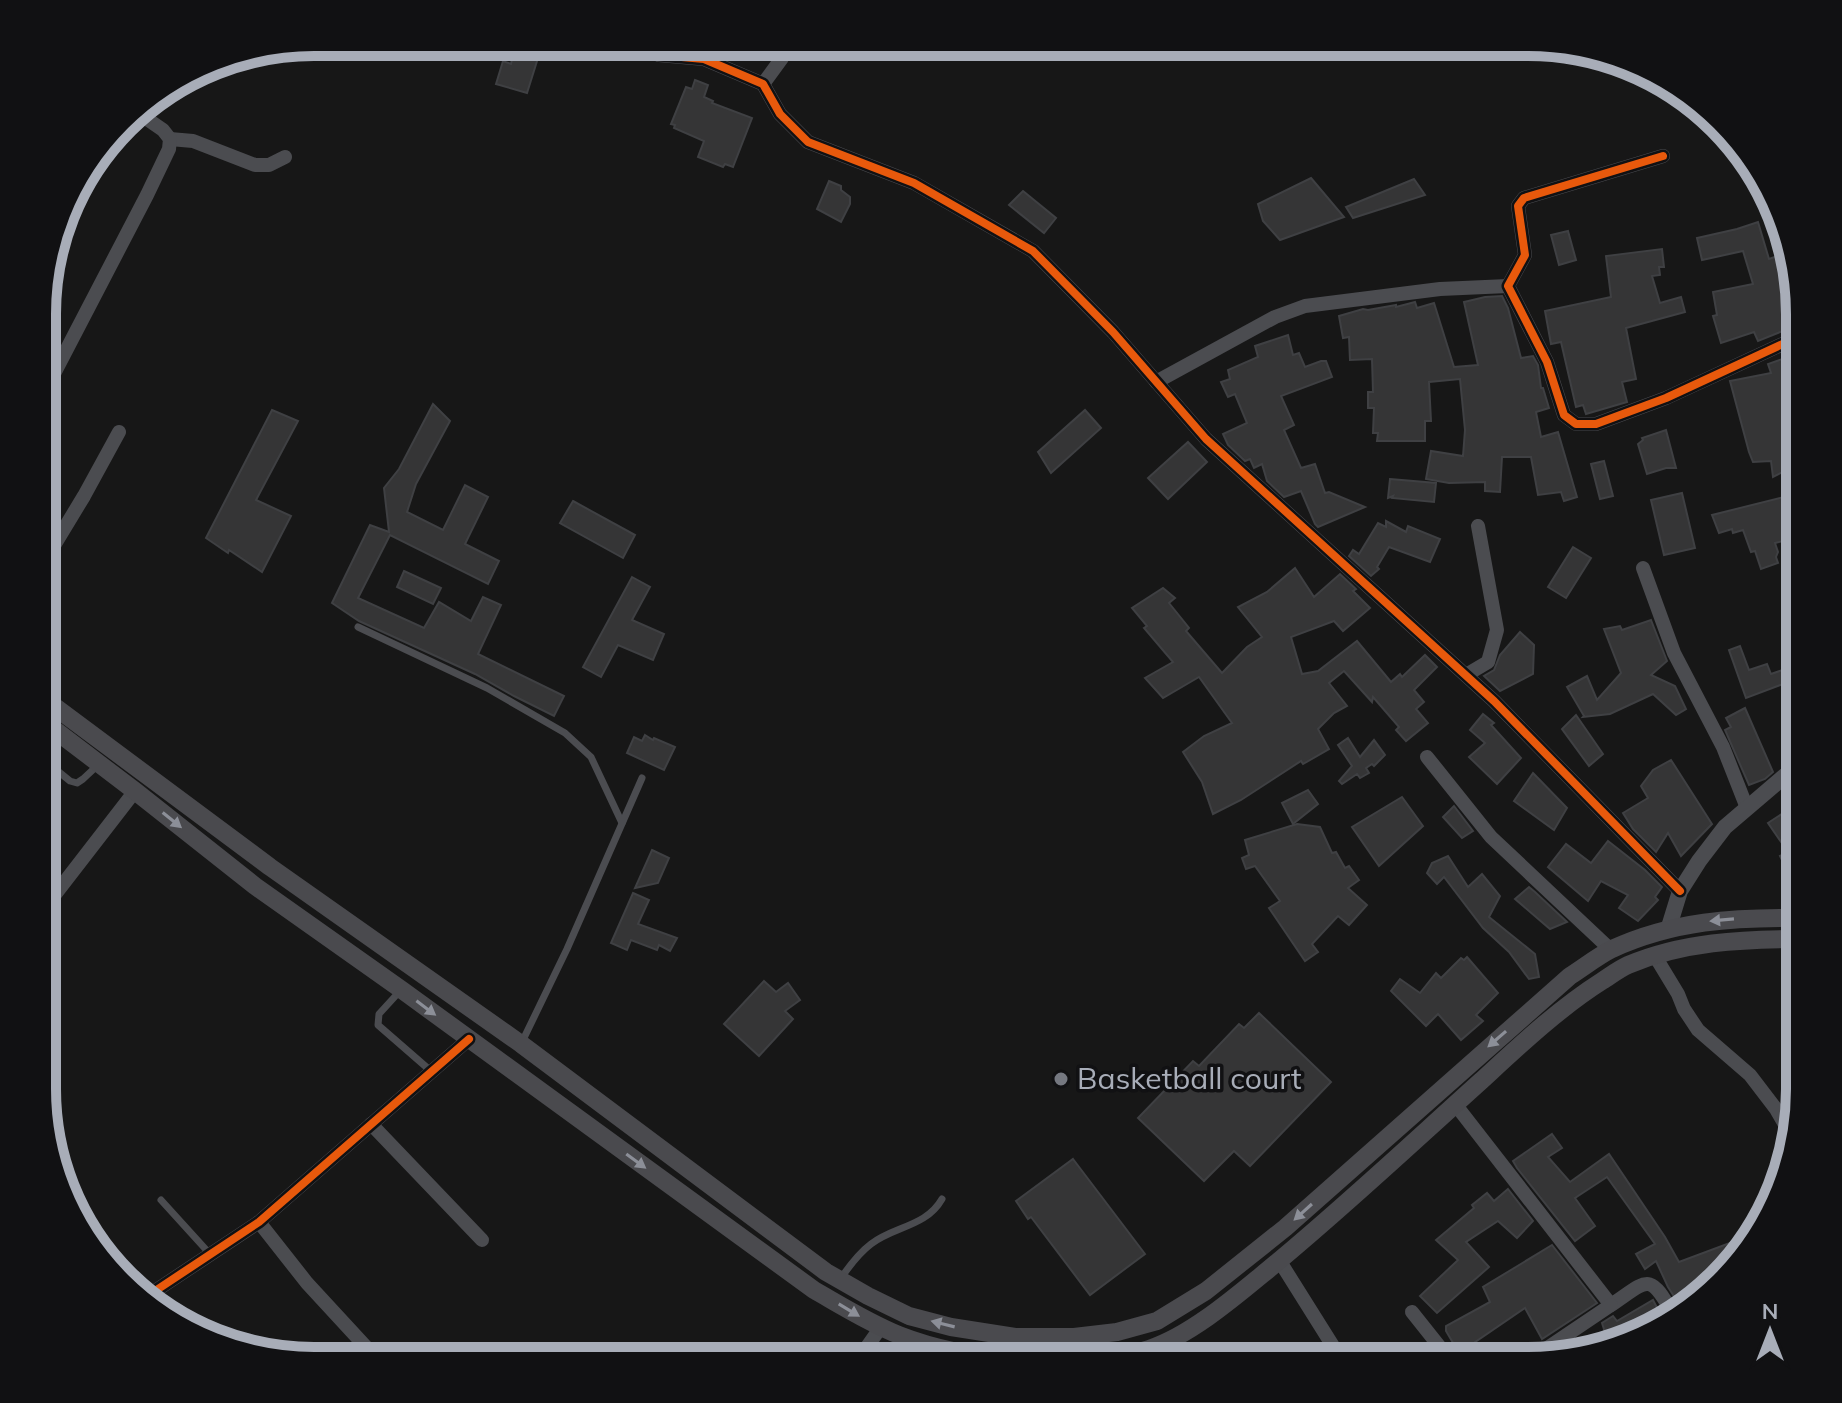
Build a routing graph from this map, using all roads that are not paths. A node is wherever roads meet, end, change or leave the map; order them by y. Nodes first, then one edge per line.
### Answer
1 (674, 56) edge
2 (783, 56) edge
3 (763, 84) junction
4 (146, 118) edge
5 (170, 139) junction
6 (1663, 156) dead end
7 (285, 157) dead end
8 (1508, 286) junction
9 (1786, 342) edge
10 (56, 370) edge
11 (1156, 382) junction
12 (119, 432) dead end
13 (1478, 526) dead end
14 (56, 542) edge
15 (1643, 568) dead end
16 (358, 627) dead end
17 (1466, 675) junction
18 (56, 708) edge
19 (57, 733) edge
20 (1427, 757) dead end
21 (99, 763) junction
22 (57, 770) edge
23 (1785, 775) edge
24 (642, 778) dead end
25 (135, 791) junction
26 (1747, 808) junction
27 (622, 823) junction
28 (270, 867) junction
29 (255, 886) junction
30 (1680, 891) junction
31 (57, 893) edge
32 (1785, 918) edge
33 (1668, 930) junction
34 (1785, 939) edge
35 (1611, 950) junction
36 (1655, 956) junction
37 (402, 990) junction
38 (469, 1039) junction
39 (521, 1044) junction
40 (432, 1072) junction
41 (1455, 1104) junction
42 (1783, 1121) edge
43 (371, 1124) junction
44 (942, 1199) dead end
45 (161, 1200) dead end
46 (259, 1222) junction
47 (482, 1240) dead end
48 (210, 1254) junction
49 (1279, 1260) junction
50 (840, 1280) junction
51 (155, 1291) edge
52 (1611, 1305) junction
53 (1668, 1305) edge
54 (1412, 1312) dead end
55 (881, 1327) junction
56 (1117, 1332) junction
57 (1551, 1345) edge
58 (365, 1346) edge
59 (867, 1346) edge
60 (936, 1347) edge
61 (1115, 1347) edge
62 (1163, 1347) edge
63 (1334, 1347) edge
64 (1440, 1347) edge

1 - 3 street
2 - 3 street
3 - 11 street
4 - 5 street
5 - 7 street
5 - 10 street
6 - 8 street
8 - 9 street
8 - 11 street
11 - 17 street
12 - 14 street
13 - 17 street
15 - 26 street
16 - 27 lane
17 - 30 street
18 - 28 main road
19 - 21 main road
20 - 35 street
21 - 22 lane
21 - 25 main road
23 - 26 street
24 - 27 lane
25 -> 29 main road
25 - 31 street
26 - 30 street
27 - 39 lane
28 - 29 main road
28 - 39 main road
29 - 37 main road
30 - 33 street
32 -> 33 main road
33 - 35 main road
34 - 36 main road
35 -> 56 main road
36 - 41 main road
36 - 42 street
37 -> 38 main road
37 - 40 lane
38 - 40 street
38 -> 55 main road
39 - 50 main road
40 - 43 street
41 - 49 main road
41 - 52 street
43 - 46 street
43 - 47 street
44 - 50 lane
45 - 48 lane
46 - 48 street
46 - 58 street
48 - 51 street
49 - 62 main road
49 - 63 street
56 -> 50 main road
52 - 53 street
52 - 57 street
54 - 64 street
55 - 59 street
55 - 60 main road
56 - 61 street

